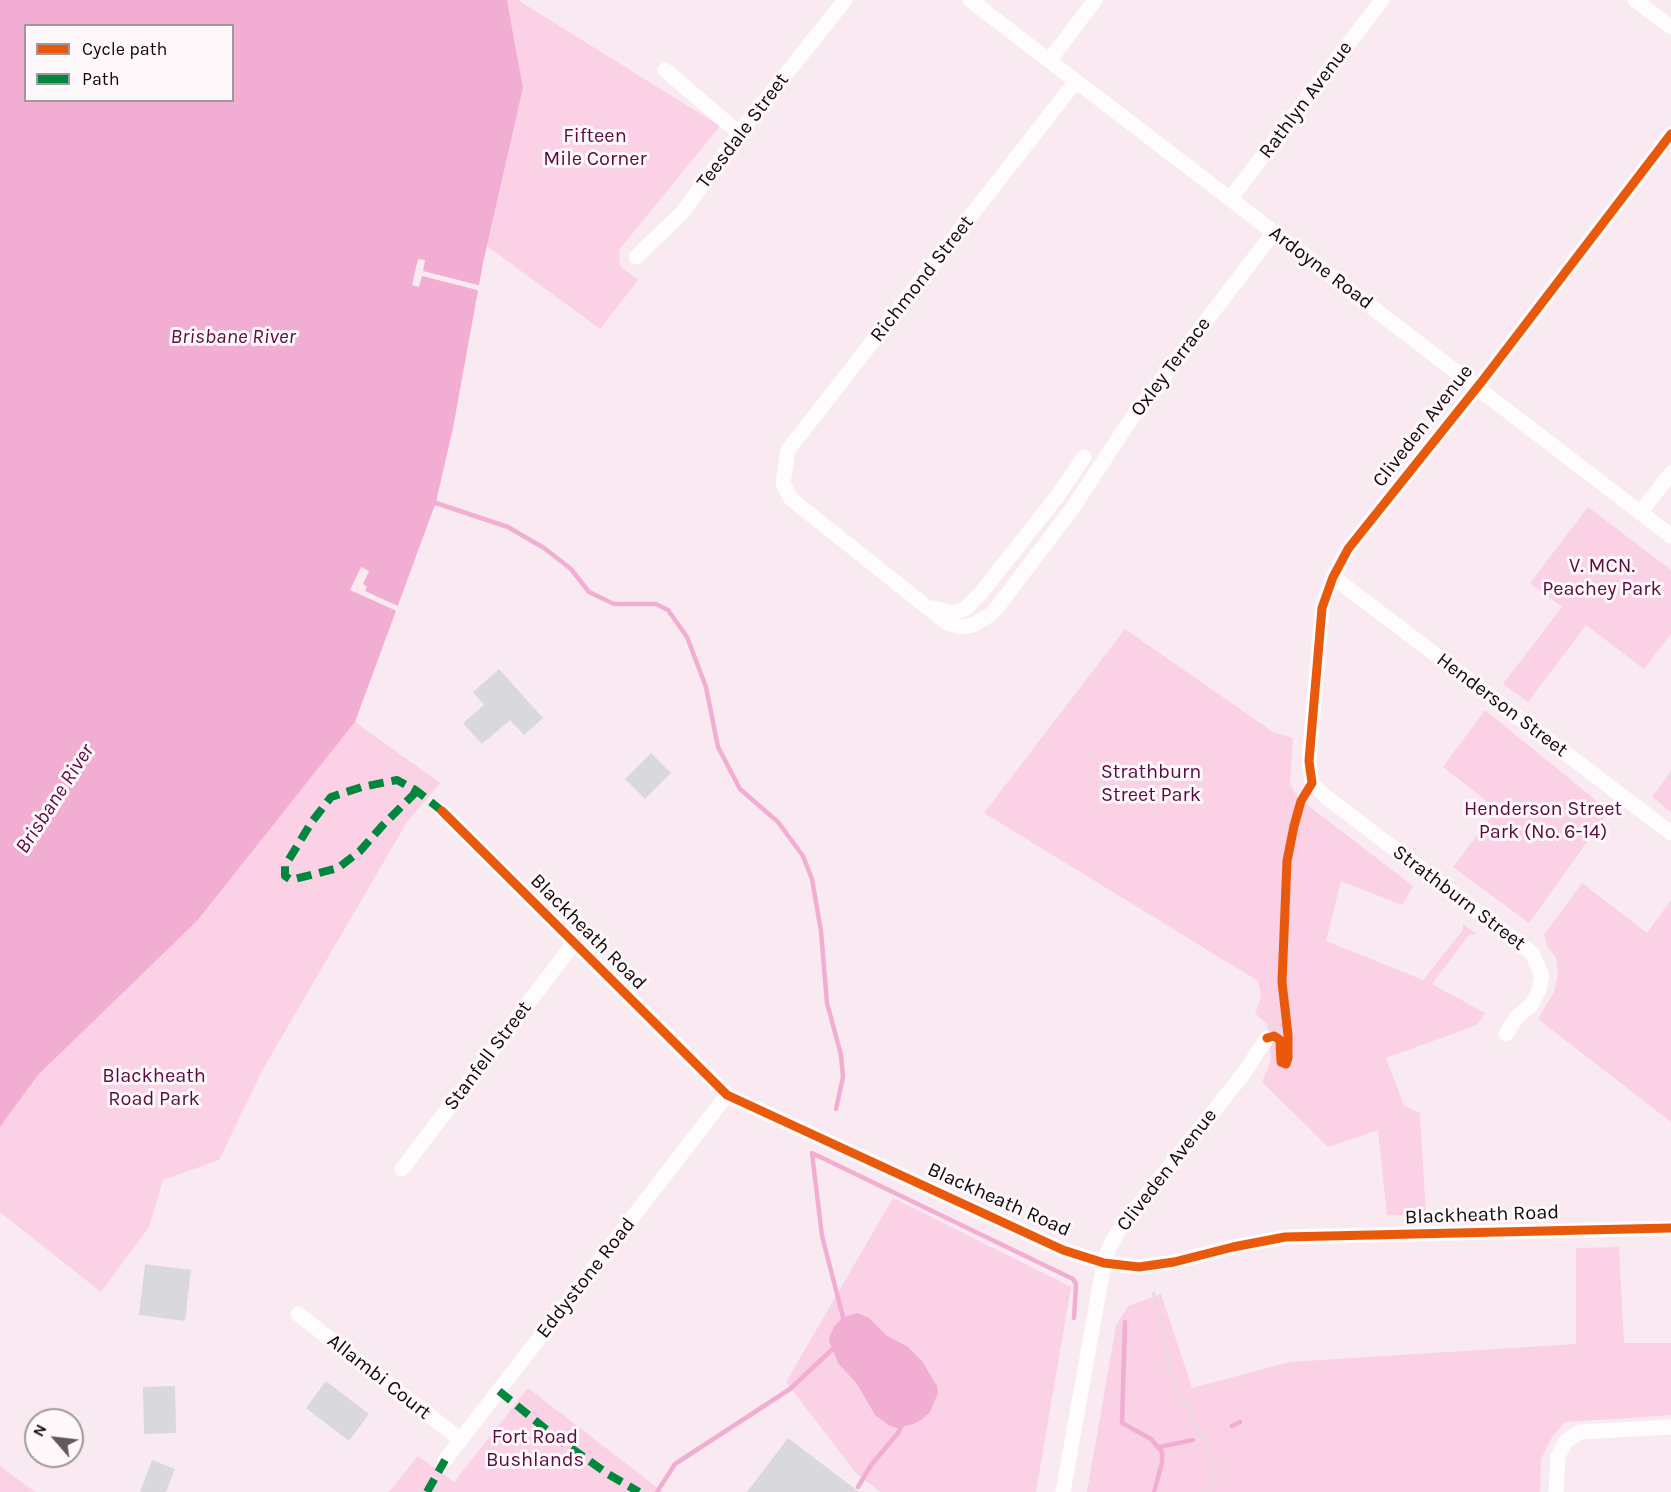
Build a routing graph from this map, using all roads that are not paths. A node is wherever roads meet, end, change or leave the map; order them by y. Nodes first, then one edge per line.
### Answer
1 (845, 0) edge
2 (970, 0) edge
3 (1095, 0) edge
4 (1382, 0) edge
5 (1635, 0) edge
6 (1671, 27) edge
7 (1049, 61) junction
8 (665, 70) dead end
9 (1076, 81) junction
10 (739, 133) junction
11 (1671, 134) edge
12 (1230, 199) junction
13 (1274, 232) junction
14 (636, 257) dead end
15 (1478, 387) junction
16 (1084, 457) dead end
17 (1671, 473) edge
18 (783, 483) joint
19 (1059, 494) junction
20 (1074, 506) junction
21 (1640, 513) junction
22 (1671, 536) edge
23 (1333, 577) junction
24 (930, 607) junction
25 (1312, 783) joint
26 (442, 811) dead end
27 (1671, 833) edge
28 (574, 943) junction
29 (1506, 1034) dead end
30 (1267, 1038) road end
31 (727, 1095) junction
32 (402, 1169) dead end
33 (1671, 1228) edge
34 (1104, 1263) junction
35 (298, 1314) dead end
36 (1671, 1427) edge
37 (461, 1440) junction
38 (445, 1460) dead end
39 (1063, 1492) edge
40 (1556, 1492) edge

1 - 10 street, Teesdale Street
2 - 7 street, Ardoyne Road
3 - 7 street
4 - 12 street, Rathlyn Avenue
5 - 6 street
7 - 9 street, Ardoyne Road
8 - 10 street
9 - 12 street, Ardoyne Road
9 - 18 street, Richmond Street
10 - 14 street, Teesdale Street
11 - 15 street, Cliveden Avenue
12 - 13 street, Ardoyne Road
13 - 15 street, Ardoyne Road
13 - 20 street, Oxley Terrace
15 - 21 street, Ardoyne Road
15 - 23 street, Cliveden Avenue
16 - 19 street
17 - 21 street
18 - 24 street, Oxley Terrace
19 - 20 street
19 - 24 street
20 - 24 street, Oxley Terrace
21 - 22 street, Ardoyne Road
23 - 25 street, Cliveden Avenue
23 - 27 street, Henderson Street
25 - 29 street, Strathburn Street
26 - 28 street, Blackheath Road
28 - 31 street, Blackheath Road
28 - 32 street, Stanfell Street
30 - 34 street, Cliveden Avenue
31 - 34 street, Blackheath Road
31 - 37 street, Eddystone Road
33 - 34 street, Blackheath Road
34 - 39 street, Cliveden Avenue
35 - 37 street, Allambi Court
36 - 40 street
37 - 38 street, Eddystone Road

